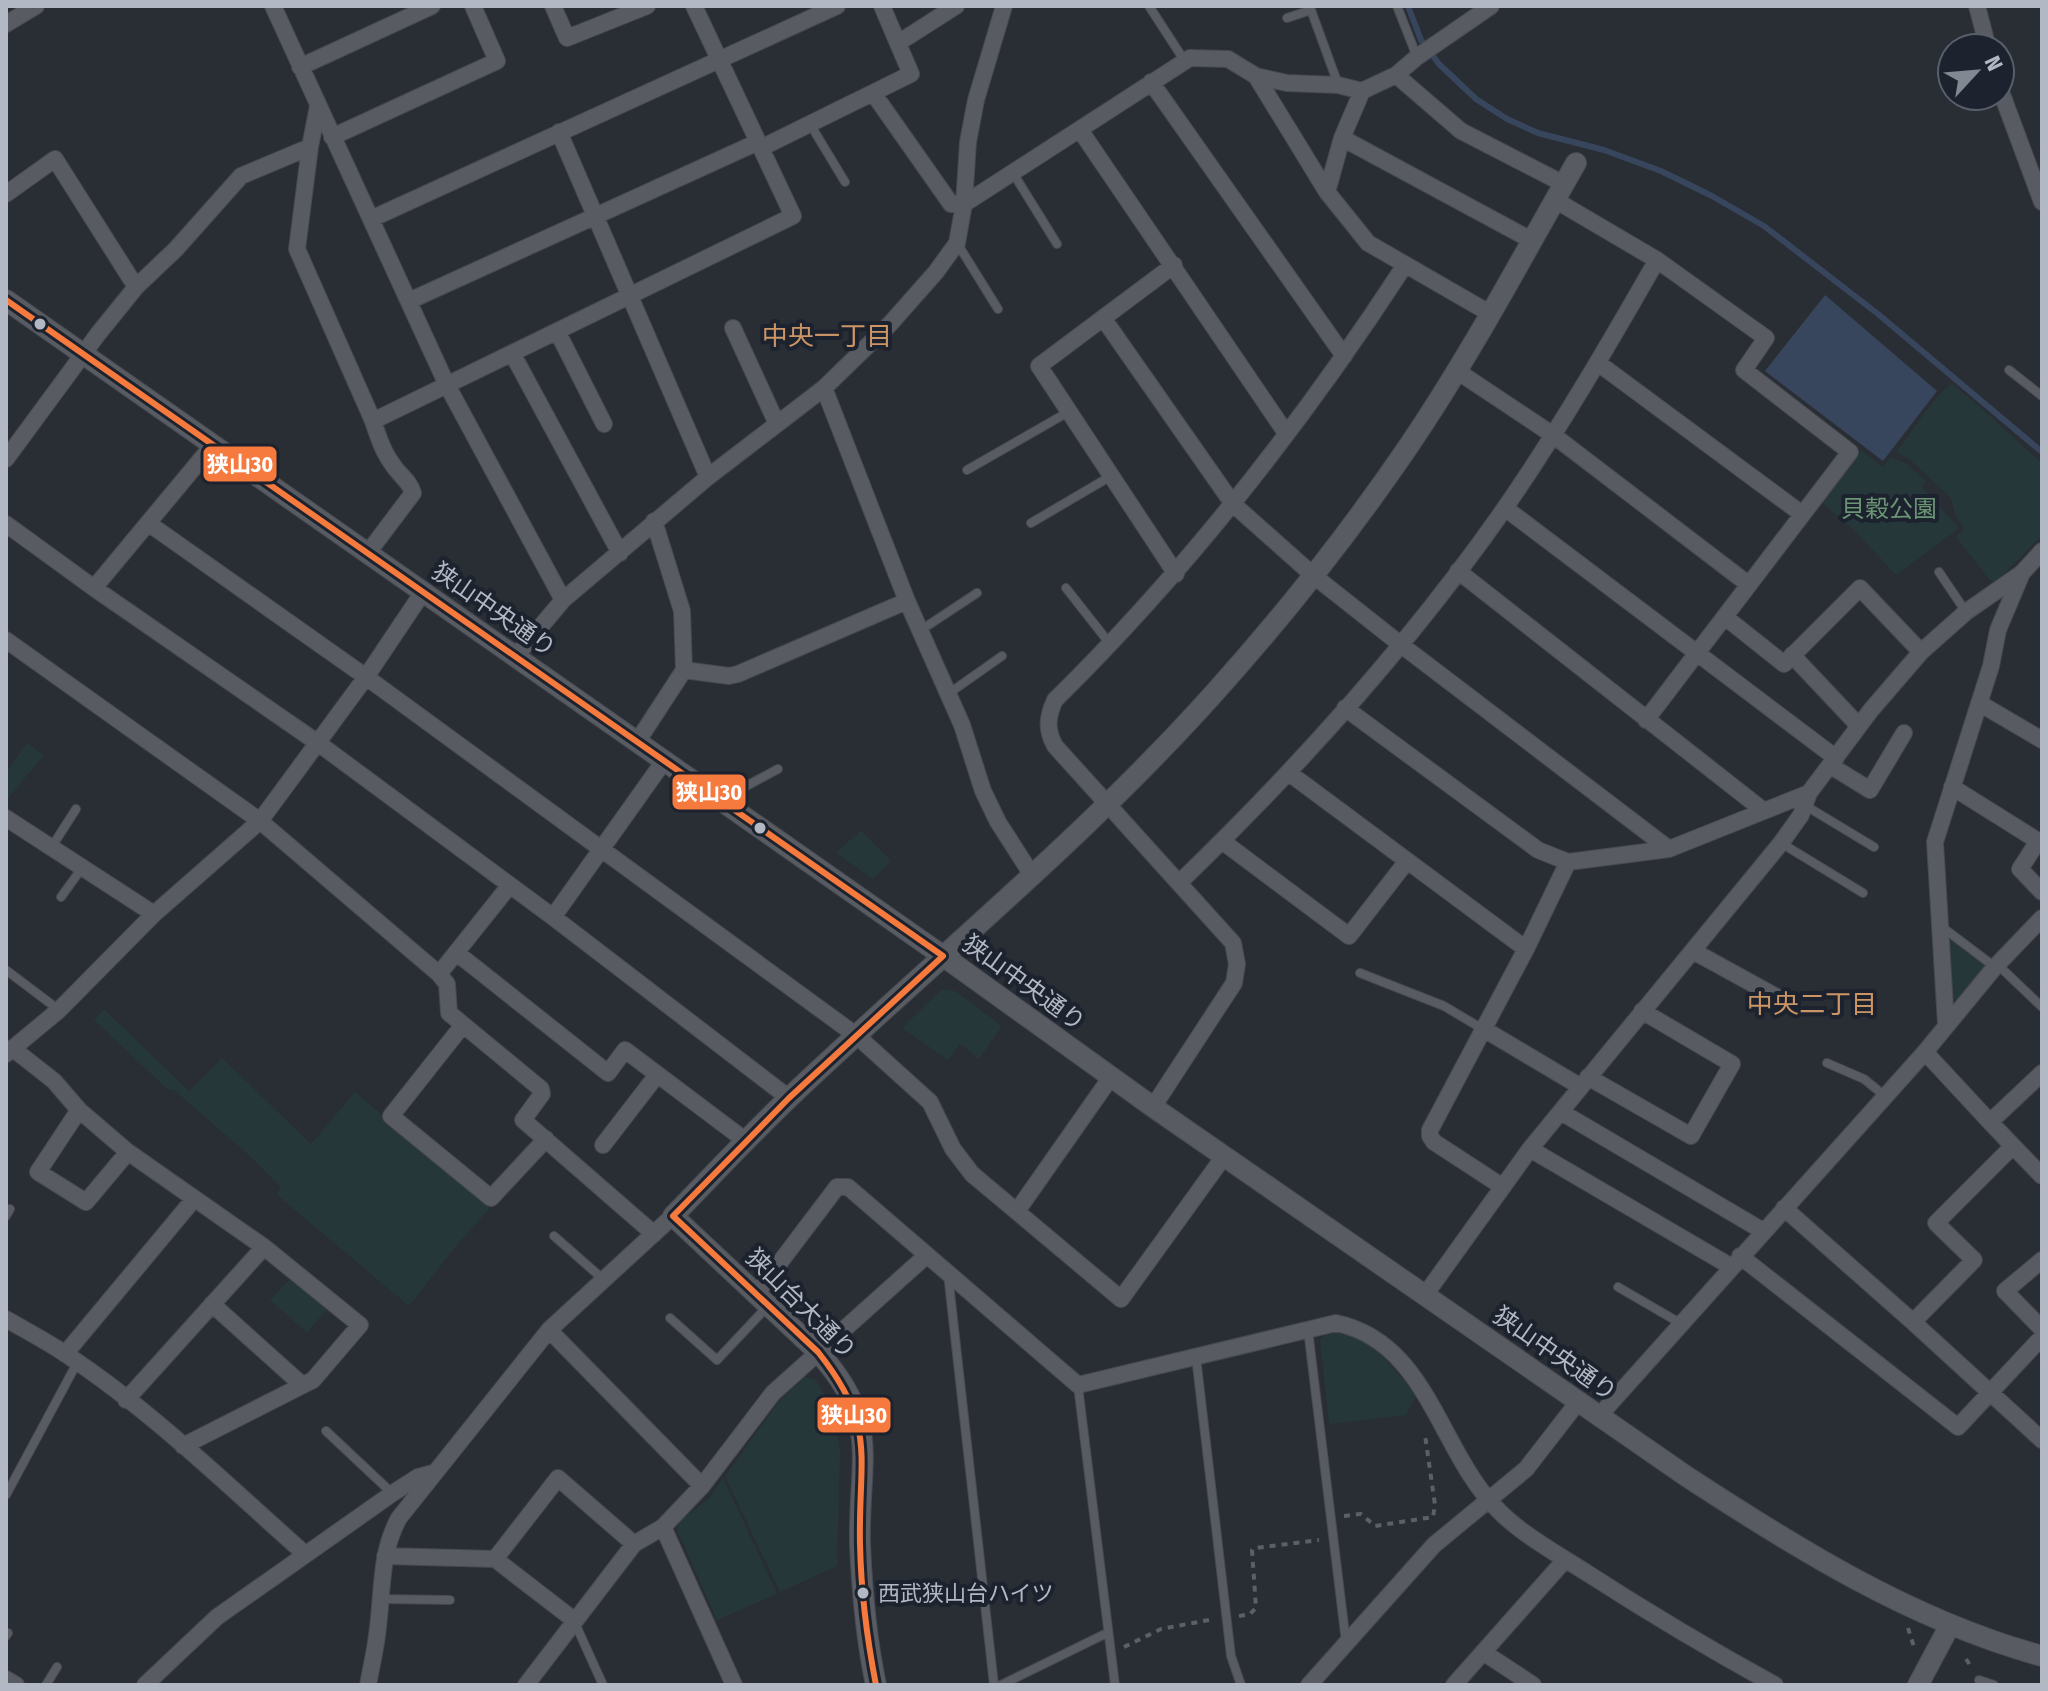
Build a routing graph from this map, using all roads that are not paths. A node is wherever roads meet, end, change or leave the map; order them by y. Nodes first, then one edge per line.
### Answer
1 (36, 6) edge
2 (273, 6) edge
3 (432, 6) edge
4 (473, 6) edge
5 (553, 6) edge
6 (694, 6) edge
7 (837, 6) edge
8 (882, 6) edge
9 (956, 6) edge
10 (1004, 6) edge
11 (1149, 6) edge
12 (1397, 6) edge
13 (1491, 6) edge
14 (1977, 6) edge
15 (645, 7) edge
16 (1287, 18) dead end
17 (6, 24) edge
18 (1984, 32) edge
19 (898, 43) junction
20 (1417, 57) junction
21 (719, 58) junction
22 (1184, 60) junction
23 (300, 67) junction
24 (1396, 75) junction
25 (1256, 76) junction
26 (1151, 82) junction
27 (1338, 85) junction
28 (1362, 91) junction
29 (873, 93) junction
30 (318, 106) junction
31 (2009, 112) edge
32 (810, 124) junction
33 (1080, 130) junction
34 (559, 132) junction
35 (332, 137) junction
36 (1342, 138) junction
37 (759, 145) junction
38 (310, 147) junction
39 (1576, 163) dead end
40 (1013, 173) junction
41 (845, 182) dead end
42 (1327, 192) junction
43 (1559, 192) junction
44 (6, 194) edge
45 (2042, 202) edge
46 (964, 204) junction
47 (596, 215) junction
48 (371, 219) junction
49 (1533, 241) junction
50 (957, 243) junction
51 (1057, 244) dead end
52 (1657, 260) junction
53 (1174, 265) junction
54 (1405, 265) junction
55 (136, 287) junction
56 (631, 294) junction
57 (6, 300) edge
58 (409, 301) junction
59 (998, 309) dead end
60 (1491, 314) junction
61 (1103, 318) junction
62 (733, 328) dead end
63 (557, 331) junction
64 (512, 353) junction
65 (84, 356) junction
66 (1344, 356) junction
67 (1598, 363) junction
68 (2009, 370) dead end
69 (1457, 371) junction
70 (447, 385) junction
71 (824, 388) junction
72 (2042, 396) edge
73 (1071, 411) junction
74 (373, 421) junction
75 (604, 424) dead end
76 (777, 424) junction
77 (1286, 433) junction
78 (1553, 435) junction
79 (212, 446) junction
80 (6, 459) edge
81 (967, 470) dead end
82 (1111, 476) junction
83 (708, 477) junction
84 (1233, 504) junction
85 (1505, 508) junction
86 (1802, 514) junction
87 (654, 521) junction
88 (148, 523) junction
89 (1031, 523) dead end
90 (6, 524) edge
91 (2042, 551) edge
92 (620, 553) junction
93 (367, 554) junction
94 (1458, 571) junction
95 (1939, 572) dead end
96 (2022, 573) junction
97 (1176, 574) junction
98 (1314, 576) junction
99 (1748, 584) junction
100 (94, 588) junction
101 (1066, 588) dead end
102 (423, 592) junction
103 (977, 593) dead end
104 (563, 600) junction
105 (907, 601) junction
106 (1966, 612) junction
107 (1725, 617) junction
108 (921, 630) junction
109 (6, 640) edge
110 (1400, 644) junction
111 (1111, 645) junction
112 (1921, 652) junction
113 (1697, 654) junction
114 (1792, 655) junction
115 (1002, 656) dead end
116 (515, 657) junction
117 (684, 670) junction
118 (366, 677) junction
119 (948, 694) junction
120 (1979, 703) junction
121 (1345, 708) junction
122 (1646, 720) junction
123 (1859, 726) junction
124 (1904, 733) dead end
125 (2042, 740) edge
126 (637, 742) junction
127 (318, 743) junction
128 (664, 761) junction
129 (1833, 762) junction
130 (778, 769) dead end
131 (1289, 773) junction
132 (1952, 787) junction
133 (721, 800) junction
134 (1808, 800) junction
135 (1107, 803) junction
136 (76, 809) dead end
137 (1764, 811) junction
138 (6, 818) edge
139 (260, 821) junction
140 (1222, 841) junction
141 (1781, 843) junction
142 (1874, 847) dead end
143 (51, 848) junction
144 (1669, 849) junction
145 (602, 850) junction
146 (1407, 861) junction
147 (1568, 862) junction
148 (83, 868) junction
149 (1032, 875) junction
150 (1179, 883) junction
151 (510, 885) junction
152 (2042, 892) edge
153 (1863, 893) dead end
154 (61, 897) dead end
155 (154, 914) junction
156 (553, 917) junction
157 (2042, 918) edge
158 (1942, 926) junction
159 (1526, 949) junction
160 (1693, 951) junction
161 (458, 954) junction
162 (943, 956) junction
163 (1996, 966) junction
164 (6, 970) edge
165 (1360, 973) dead end
166 (439, 974) junction
167 (1793, 1006) dead end
168 (2042, 1007) edge
169 (59, 1010) junction
170 (1642, 1011) junction
171 (1946, 1024) junction
172 (463, 1025) junction
173 (1482, 1028) junction
174 (857, 1036) junction
175 (9, 1051) edge
176 (1925, 1052) junction
177 (1827, 1063) dead end
178 (2042, 1073) edge
179 (657, 1075) junction
180 (1111, 1077) junction
181 (1585, 1082) junction
182 (1885, 1096) junction
183 (789, 1098) junction
184 (1153, 1107) junction
185 (79, 1110) junction
186 (1561, 1112) junction
187 (1990, 1122) junction
188 (546, 1139) junction
189 (746, 1141) junction
190 (603, 1145) dead end
191 (2013, 1146) junction
192 (1530, 1149) junction
193 (128, 1152) junction
194 (1225, 1155) junction
195 (2041, 1173) edge
196 (1503, 1187) junction
197 (194, 1199) junction
198 (1784, 1208) junction
199 (1017, 1211) junction
200 (673, 1216) junction
201 (1763, 1231) junction
202 (654, 1234) junction
203 (554, 1236) dead end
204 (264, 1247) junction
205 (927, 1255) junction
206 (2042, 1260) edge
207 (1735, 1261) junction
208 (947, 1274) junction
209 (604, 1280) junction
210 (1618, 1287) dead end
211 (1425, 1295) junction
212 (762, 1300) junction
213 (212, 1304) junction
214 (670, 1318) dead end
215 (6, 1319) edge
216 (1913, 1322) junction
217 (1680, 1323) junction
218 (1308, 1329) junction
219 (2042, 1329) edge
220 (549, 1330) junction
221 (2042, 1337) edge
222 (818, 1352) junction
223 (1196, 1357) junction
224 (71, 1358) junction
225 (301, 1384) junction
226 (1078, 1385) junction
227 (1990, 1392) junction
228 (126, 1400) junction
229 (1578, 1402) junction
230 (1599, 1416) junction
231 (326, 1431) dead end
232 (2042, 1440) edge
233 (183, 1446) junction
234 (434, 1473) junction
235 (702, 1486) junction
236 (393, 1493) junction
237 (6, 1495) edge
238 (1489, 1501) junction
239 (663, 1527) junction
240 (634, 1544) junction
241 (305, 1554) junction
242 (385, 1556) junction
243 (495, 1559) junction
244 (1565, 1560) junction
245 (381, 1599) junction
246 (450, 1600) dead end
247 (574, 1620) junction
248 (1950, 1625) junction
249 (1107, 1633) junction
250 (1347, 1644) junction
251 (1483, 1652) junction
252 (2042, 1656) edge
253 (57, 1667) dead end
254 (6, 1679) edge
255 (1979, 1680) dead end
256 (16, 1685) edge
257 (46, 1685) edge
258 (145, 1685) edge
259 (368, 1685) edge
260 (526, 1685) edge
261 (603, 1685) edge
262 (734, 1685) edge
263 (876, 1685) edge
264 (994, 1685) edge
265 (1001, 1685) edge
266 (1115, 1685) edge
267 (1241, 1685) edge
268 (1309, 1685) edge
269 (1454, 1685) edge
270 (1533, 1685) edge
271 (1775, 1685) edge
272 (1918, 1685) edge
273 (1994, 1685) edge

1 - 17 street
2 - 23 street
3 - 23 street
4 - 35 street
5 - 15 street
6 - 21 street
7 - 21 street
8 - 19 street
9 - 19 street
10 - 46 street
11 - 22 lane
12 - 20 lane
13 - 20 street
14 - 18 street
16 - 27 lane
19 - 29 street
20 - 24 street
21 - 34 street
21 - 37 street
22 - 25 street
22 - 26 street
23 - 30 street
24 - 28 street
24 - 43 street
25 - 27 street
25 - 42 street
26 - 33 street
26 - 66 street
27 - 28 street
28 - 36 street
29 - 32 street
29 - 46 street
30 - 35 street
30 - 38 street
31 - 45 street
32 - 37 street
32 - 41 lane
33 - 40 street
33 - 53 street
34 - 47 street
34 - 48 street
35 - 48 street
36 - 42 street
36 - 49 street
37 - 47 street
37 - 56 street
38 - 55 street
38 - 74 street
39 - 43 street
40 - 46 street
40 - 51 lane
42 - 54 street
43 - 49 street
43 - 52 street
44 - 55 street
46 - 50 street
47 - 56 street
47 - 58 street
48 - 58 street
49 - 60 street
50 - 59 lane
50 - 71 street
52 - 67 street
52 - 86 street
53 - 61 street
53 - 77 street
54 - 60 street
54 - 66 street
55 - 65 street
56 - 63 street
56 - 83 street
57 - 65 street, 狭山中央通り
58 - 70 street
60 - 69 street
61 - 73 street
61 - 84 street
62 - 76 street
63 - 64 street
63 - 75 street
64 - 70 street
64 - 92 street
65 - 79 street, 狭山中央通り
65 - 80 street
66 - 77 street
67 - 78 street
67 - 86 street
68 - 72 lane
69 - 78 street
69 - 98 street
70 - 74 street
70 - 104 street
71 - 76 street
71 - 105 street
73 - 81 lane
73 - 82 street
74 - 93 street
76 - 83 street
77 - 84 street
78 - 85 street
78 - 99 street
79 - 88 street
79 - 93 street, 狭山中央通り
82 - 89 lane
82 - 97 street
83 - 87 street
84 - 97 street
84 - 98 street
85 - 94 street
85 - 113 street
86 - 99 street
87 - 92 street
87 - 117 street
88 - 100 street
88 - 118 street
90 - 100 street
91 - 96 street
92 - 104 street
93 - 102 street, 狭山中央通り
94 - 110 street
94 - 122 street
95 - 106 lane
96 - 106 street
96 - 120 street
97 - 111 street
98 - 110 street
98 - 135 street
99 - 107 street
100 - 127 street
101 - 111 lane
102 - 116 street, 狭山中央通り
102 - 118 street
103 - 108 lane
104 - 116 street
105 - 108 street
105 - 117 street
106 - 112 street
107 - 113 street
107 - 114 street
108 - 119 street
109 - 139 street
110 - 121 street
110 - 144 street
111 - 135 street
112 - 114 street
112 - 123 street
113 - 122 street
113 - 129 street
114 - 123 street
115 - 119 lane
116 - 126 street, 狭山中央通り
117 - 126 street
118 - 127 street
118 - 145 street
119 - 149 street
120 - 125 street
120 - 132 street
121 - 131 street
121 - 147 street
122 - 137 street
123 - 129 street
124 - 129 street
126 - 128 street, 狭山中央通り
127 - 139 street
127 - 151 street
128 - 133 street, 狭山中央通り
128 - 145 street
129 - 134 street
130 - 133 lane
131 - 140 street
131 - 146 street
132 - 152 street
132 - 158 street
133 - 162 street, 狭山中央通り
134 - 137 street
134 - 141 street
134 - 142 lane
135 - 149 street
135 - 150 street
136 - 143 lane
137 - 144 street
138 - 143 street
139 - 155 street
139 - 166 street
140 - 146 street
140 - 150 street
141 - 153 lane
141 - 160 street
143 - 148 street
144 - 147 street
145 - 156 street
145 - 174 street
146 - 159 street
147 - 159 street
148 - 154 lane
148 - 155 street
149 - 162 street
150 - 184 street
151 - 156 street
151 - 161 street
155 - 169 street
156 - 183 street
157 - 163 street
158 - 163 lane
158 - 171 street
159 - 173 street
160 - 167 street
160 - 170 street
161 - 166 street
161 - 179 street
162 - 174 street
162 - 180 street, 狭山中央通り
163 - 168 lane
163 - 171 street
164 - 169 lane
165 - 173 lane
166 - 172 street
169 - 175 street
170 - 181 street
170 - 181 street
171 - 176 street
172 - 188 street
172 - 188 street
173 - 181 street
173 - 196 street
174 - 183 street
174 - 199 street
175 - 185 street
176 - 182 street
176 - 187 street
177 - 182 lane
178 - 187 street
179 - 189 street
179 - 190 street
180 - 184 street, 狭山中央通り
180 - 199 street
181 - 186 street
182 - 198 street
183 - 189 street
184 - 194 street, 狭山中央通り
185 - 193 street
185 - 193 street
186 - 192 street
186 - 201 street
187 - 191 street
188 - 202 street
189 - 200 street
191 - 195 street
191 - 216 street
192 - 196 street
192 - 207 street
193 - 197 street
194 - 199 street
194 - 211 street, 狭山中央通り
196 - 211 street
197 - 204 street
197 - 224 street
198 - 201 street
198 - 216 street
200 - 202 street
200 - 212 street, 狭山台大通り
201 - 207 street
202 - 209 street
203 - 209 lane
204 - 213 street
204 - 225 street
205 - 208 street
205 - 212 street
205 - 222 street
206 - 219 street
207 - 217 street
207 - 227 street
208 - 226 street
208 - 264 lane
209 - 220 street
210 - 217 lane
211 - 229 street, 狭山中央通り
212 - 214 lane
212 - 222 street, 狭山台大通り
213 - 225 street
213 - 228 street
215 - 224 street
216 - 227 street
217 - 230 street
218 - 223 street
218 - 238 street
218 - 250 lane
220 - 234 street
220 - 235 street
221 - 227 street
222 - 235 street
222 - 263 street, 狭山台大通り
223 - 226 street
223 - 267 lane
224 - 228 street
224 - 237 lane
225 - 233 street
226 - 249 lane
227 - 232 street
228 - 233 street
229 - 230 street, 狭山中央通り
229 - 238 street
230 - 248 street, 狭山中央通り
231 - 236 lane
233 - 241 street
234 - 236 street
234 - 242 street
235 - 239 street
236 - 241 street
238 - 244 street
238 - 250 street
239 - 240 street
239 - 262 street
240 - 243 street
240 - 247 street
241 - 258 street
242 - 243 street
242 - 245 street
243 - 247 street
244 - 251 street
244 - 271 street
245 - 246 lane
245 - 259 street
247 - 260 street
247 - 261 lane
248 - 252 street, 狭山中央通り
248 - 272 street
249 - 265 lane
249 - 266 lane
250 - 268 street
251 - 269 street
251 - 270 street
253 - 257 lane
254 - 256 street
255 - 273 lane

